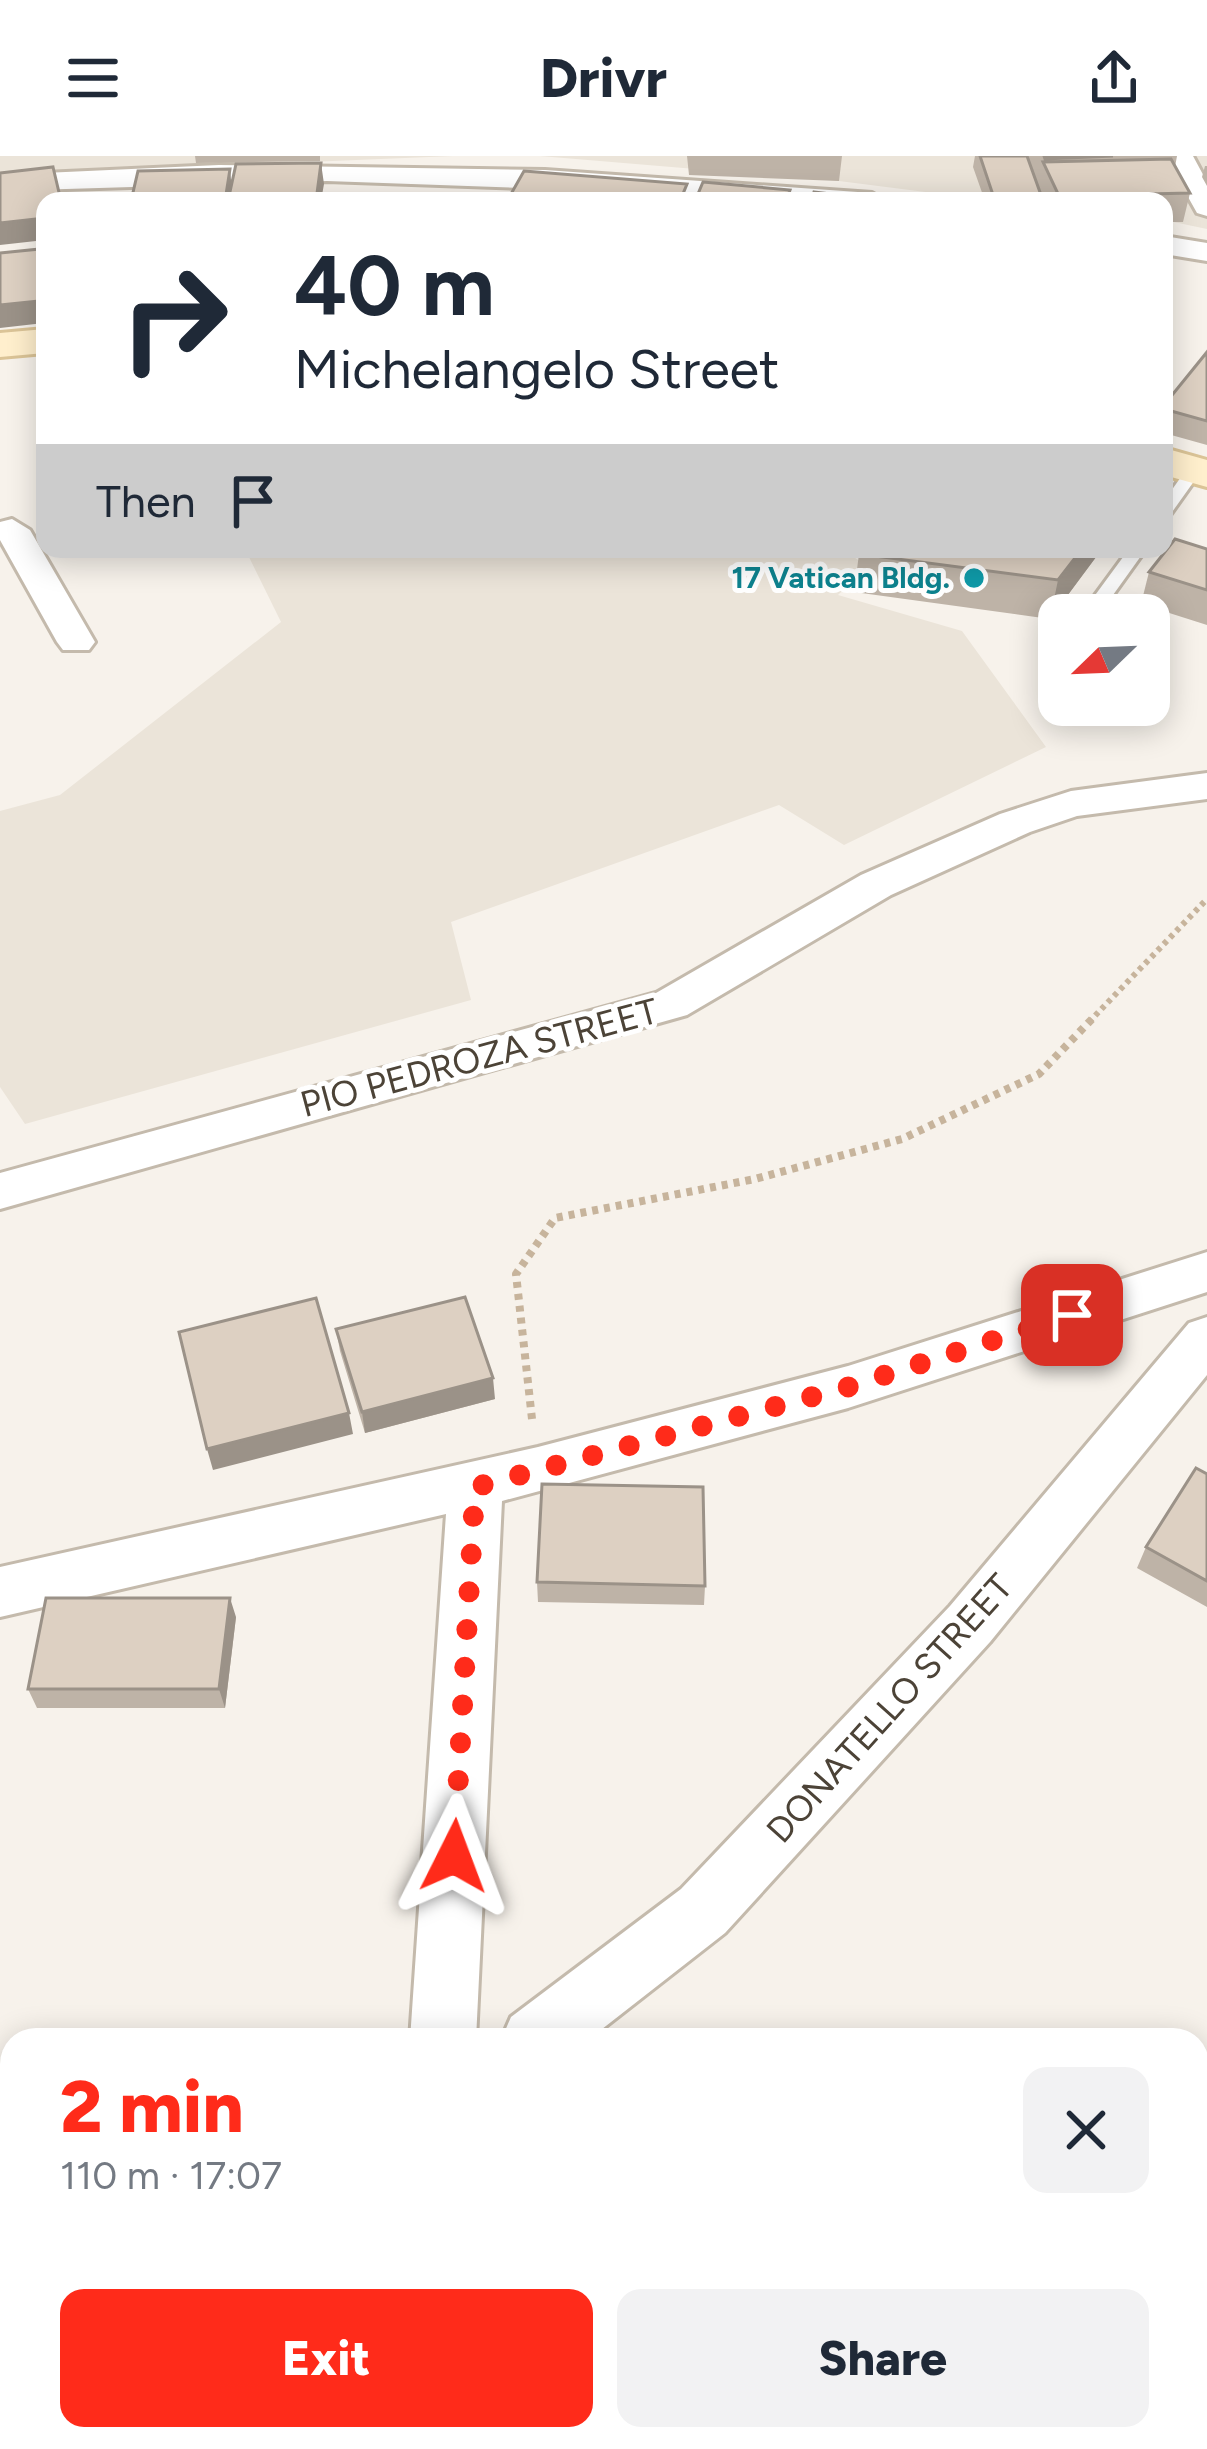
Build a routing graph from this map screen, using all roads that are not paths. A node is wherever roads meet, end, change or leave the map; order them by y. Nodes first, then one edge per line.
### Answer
1 (1179, 156) edge
2 (160, 164) edge
3 (488, 164) edge
4 (0, 183) edge
5 (476, 192) edge
6 (845, 192) edge
7 (1207, 207) edge
8 (1173, 246) edge
9 (1207, 252) edge
10 (36, 342) edge
11 (0, 346) edge
12 (1188, 468) edge
13 (1173, 496) edge
14 (19, 526) edge
15 (1131, 558) edge
16 (1105, 594) edge
17 (76, 642) dead end
18 (1207, 787) edge
19 (0, 1190) edge
20 (1207, 1271) edge
21 (1207, 1338) edge
22 (475, 1487) junction
23 (0, 1592) edge
24 (444, 2028) edge
25 (550, 2028) edge

1 - 7 street
2 - 3 street
2 - 4 street
3 - 5 street
3 - 6 street
8 - 9 street
10 - 11 main road
12 - 13 lane
14 - 17 street
15 - 16 lane
18 - 19 street, PIO PEDROZA STREET
20 - 22 street
21 - 25 street, DONATELLO STREET
22 - 23 street
22 - 24 street

